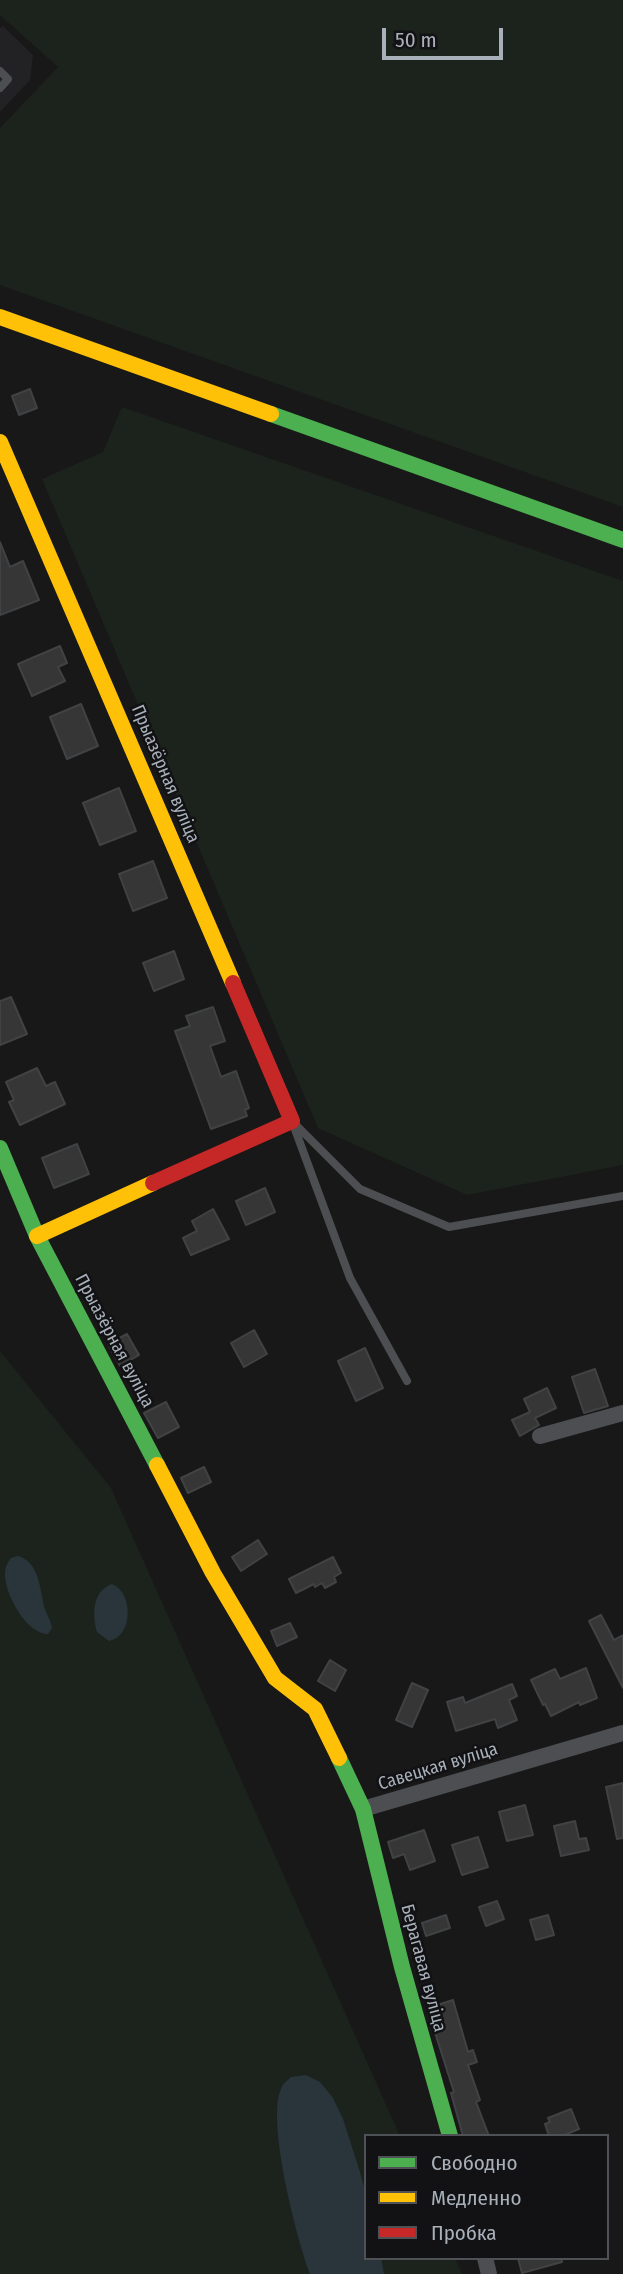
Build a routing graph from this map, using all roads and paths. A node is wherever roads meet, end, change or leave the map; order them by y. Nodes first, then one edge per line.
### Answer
1 (0, 71) edge
2 (0, 88) edge
3 (0, 317) edge
4 (0, 442) edge
5 (623, 540) edge
6 (292, 1121) junction
7 (0, 1148) edge
8 (623, 1196) edge
9 (37, 1236) junction
10 (407, 1381) dead end
11 (623, 1413) edge
12 (540, 1436) dead end
13 (161, 1473) joint
14 (623, 1733) edge
15 (363, 1810) junction
16 (449, 2134) edge

1 - 2 lane
3 - 5 street
4 - 6 street, Прыазёрная вуліца
6 - 8 lane
6 - 9 street
6 - 10 lane
7 - 9 street, Прыазёрная вуліца
9 - 13 street, Прыазёрная вуліца
11 - 12 street
13 - 15 street, Савецкая вуліца
14 - 15 street, Савецкая вуліца
15 - 16 street, Берагавая вуліца

